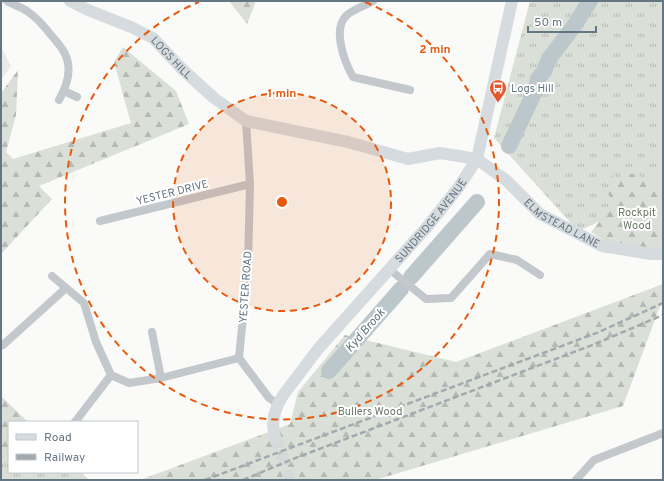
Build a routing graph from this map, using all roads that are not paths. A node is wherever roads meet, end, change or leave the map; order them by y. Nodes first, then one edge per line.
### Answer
1 (8, 1) edge
2 (70, 1) edge
3 (373, 1) edge
4 (512, 1) edge
5 (410, 90) dead end
6 (64, 91) junction
7 (77, 97) dead end
8 (59, 100) dead end
9 (246, 122) junction
10 (477, 159) junction
11 (250, 184) junction
12 (100, 221) dead end
13 (663, 254) edge
14 (389, 269) junction
15 (540, 275) dead end
16 (52, 276) dead end
17 (66, 288) junction
18 (152, 332) dead end
19 (3, 345) dead end
20 (239, 358) junction
21 (111, 375) junction
22 (161, 378) junction
23 (278, 404) junction
24 (76, 421) edge
25 (663, 433) edge
26 (275, 437) tunnel mouth
27 (576, 480) edge

1 - 6 street
2 - 9 street, LOGS HILL
3 - 5 street
4 - 10 street, SUNDRIDGE AVENUE
6 - 7 street
6 - 8 street
9 - 10 street, LOGS HILL
9 - 11 street, YESTER ROAD
10 - 13 street, ELMSTEAD LANE
10 - 14 street, SUNDRIDGE AVENUE
11 - 12 street, YESTER DRIVE
11 - 20 street, YESTER ROAD
14 - 15 street
14 - 23 street, SUNDRIDGE AVENUE
16 - 17 street
17 - 19 street
17 - 21 street
18 - 22 street
20 - 22 street
20 - 23 street
21 - 22 street
21 - 24 street
23 - 26 street
25 - 27 street

